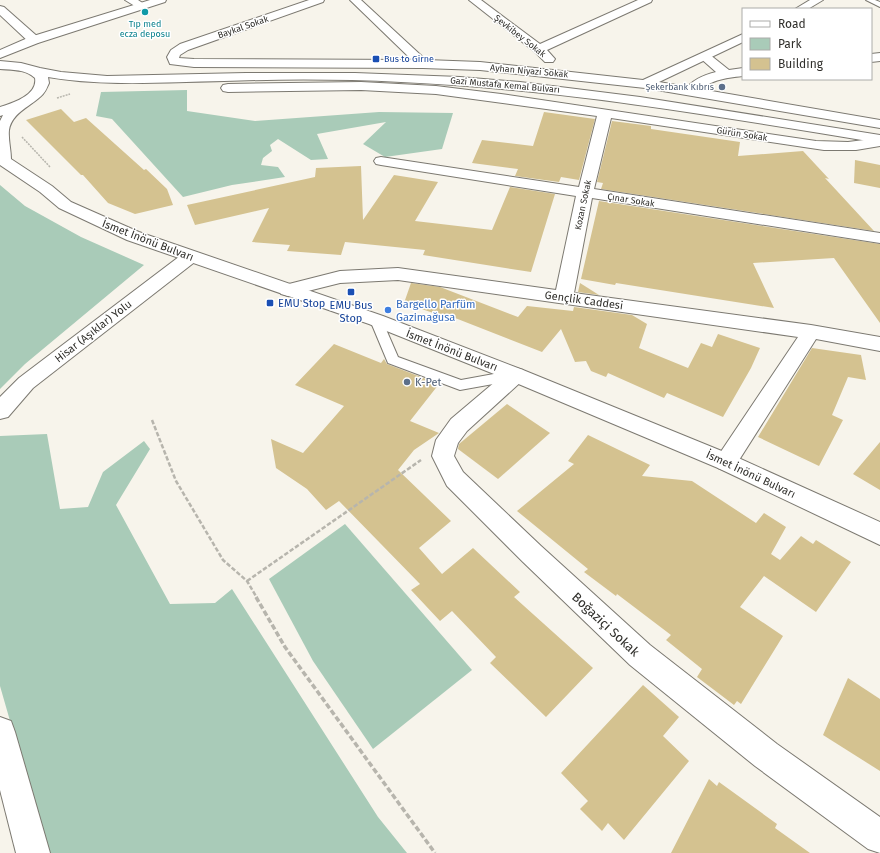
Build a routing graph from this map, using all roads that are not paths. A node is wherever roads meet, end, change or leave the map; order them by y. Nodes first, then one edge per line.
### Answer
1 (130, 0) edge
2 (161, 0) edge
3 (319, 0) edge
4 (355, 0) edge
5 (648, 0) edge
6 (818, 0) edge
7 (869, 0) edge
8 (480, 1) edge
9 (880, 5) edge
10 (142, 6) junction
11 (802, 8) edge
12 (0, 9) edge
13 (59, 33) junction
14 (742, 38) edge
15 (34, 40) junction
16 (539, 49) junction
17 (0, 54) edge
18 (706, 56) junction
19 (174, 61) joint
20 (33, 63) junction
21 (423, 64) junction
22 (0, 65) edge
23 (742, 72) edge
24 (564, 74) junction
25 (727, 74) junction
26 (125, 80) junction
27 (645, 84) junction
28 (228, 88) dead end
29 (71, 90) road end
30 (691, 91) junction
31 (36, 95) junction
32 (54, 95) road end
33 (19, 106) junction
34 (0, 112) edge
35 (605, 113) junction
36 (880, 124) edge
37 (880, 139) edge
38 (880, 142) edge
39 (2, 159) edge
40 (381, 161) dead end
41 (586, 193) junction
42 (880, 238) edge
43 (190, 257) junction
44 (288, 290) junction
45 (564, 298) junction
46 (376, 320) junction
47 (811, 332) junction
48 (880, 344) edge
49 (516, 375) junction
50 (0, 411) edge
51 (726, 462) junction
52 (880, 534) edge
53 (0, 732) edge
54 (880, 837) edge
55 (32, 853) edge

1 - 10 street
2 - 10 street
3 - 19 street, Baykal Sokak
4 - 21 street
5 - 16 street
6 - 11 street
7 - 9 lane
8 - 16 street, Şevkibey Sokak
10 - 13 street
12 - 15 street
13 - 15 street
13 - 20 street
14 - 18 street
15 - 17 street
16 - 24 street, Şevkibey Sokak
18 - 25 street
18 - 27 street
19 - 21 street, Ayhan Niyazi Sokak
20 - 22 street, Gazi Mustafa Kemal Bulvarı
20 - 26 street, Gazi Mustafa Kemal Bulvarı
20 - 31 street
21 - 24 street, Ayhan Niyazi Sokak
23 - 25 street
24 - 27 street, Ayhan Niyazi Sokak
25 - 30 street
26 - 29 street, Gazi Mustafa Kemal Bulvarı
26 - 37 street, Gazi Mustafa Kemal Bulvarı
27 - 30 street, Ayhan Niyazi Sokak
28 - 35 street, Gürün Sokak
30 - 36 street, Ayhan Niyazi Sokak
31 - 32 street
31 - 33 street
33 - 34 street
33 - 39 street, İsmet İnönü Bulvarı
35 - 38 street, Gürün Sokak
35 - 41 street, Kozan Sokak
39 - 43 street, İsmet İnönü Bulvarı
40 - 41 street, Çınar Sokak
41 - 42 street, Çınar Sokak
41 - 45 street, Kozan Sokak
43 - 44 street, İsmet İnönü Bulvarı
43 - 50 street, Hisar (Aşıklar) Yolu
44 - 45 street, Gençlik Caddesi
44 - 46 street, İsmet İnönü Bulvarı
45 - 47 street, Gençlik Caddesi
46 - 49 street, İsmet İnönü Bulvarı
46 - 49 lane
47 - 48 street, Gençlik Caddesi
47 - 51 street
49 - 51 street, İsmet İnönü Bulvarı
49 - 54 street, Boğaziçi Sokak
51 - 52 street, İsmet İnönü Bulvarı
53 - 55 street

